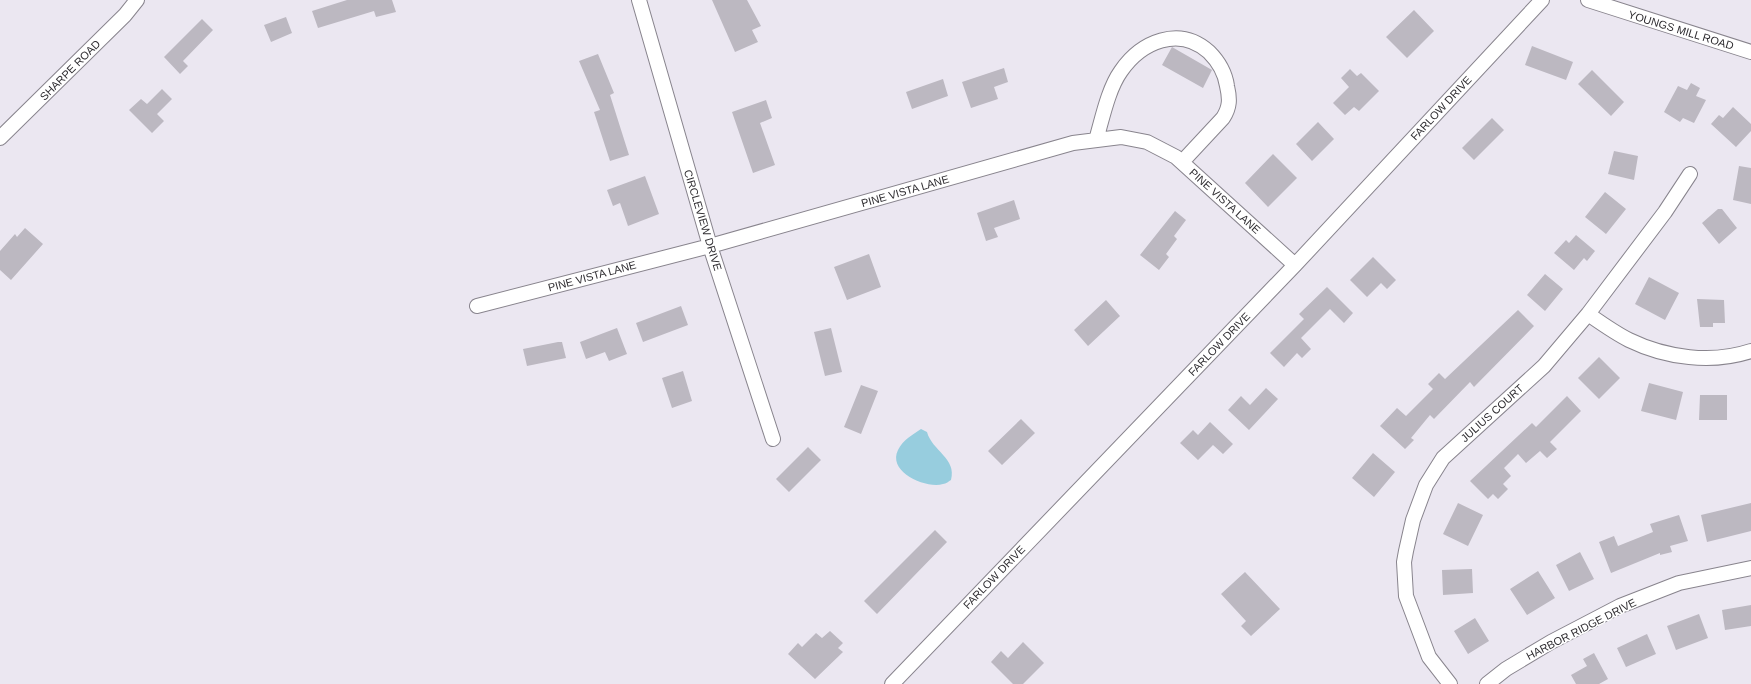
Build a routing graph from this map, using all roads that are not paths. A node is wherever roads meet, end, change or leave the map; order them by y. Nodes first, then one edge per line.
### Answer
1 (137, 0) edge
2 (639, 0) edge
3 (1542, 0) edge
4 (1588, 0) edge
5 (1751, 52) edge
6 (0, 138) edge
7 (1096, 140) junction
8 (1182, 162) junction
9 (1690, 174) dead end
10 (710, 246) junction
11 (1295, 265) junction
12 (477, 306) dead end
13 (1588, 314) junction
14 (1751, 351) edge
15 (773, 439) dead end
16 (1751, 568) edge
17 (892, 684) edge
18 (1450, 684) edge
19 (1487, 684) edge

1 - 6 street, SHARPE ROAD
2 - 10 street, CIRCLEVIEW DRIVE
3 - 11 street, FARLOW DRIVE
4 - 5 street, YOUNGS MILL ROAD
7 - 8 street, PINE VISTA LANE
7 - 8 street
7 - 10 street, PINE VISTA LANE
8 - 11 street, PINE VISTA LANE
9 - 13 street, JULIUS COURT
10 - 12 street, PINE VISTA LANE
10 - 15 street, CIRCLEVIEW DRIVE
11 - 17 street, FARLOW DRIVE
13 - 14 street
13 - 18 street, JULIUS COURT
16 - 19 street, HARBOR RIDGE DRIVE

